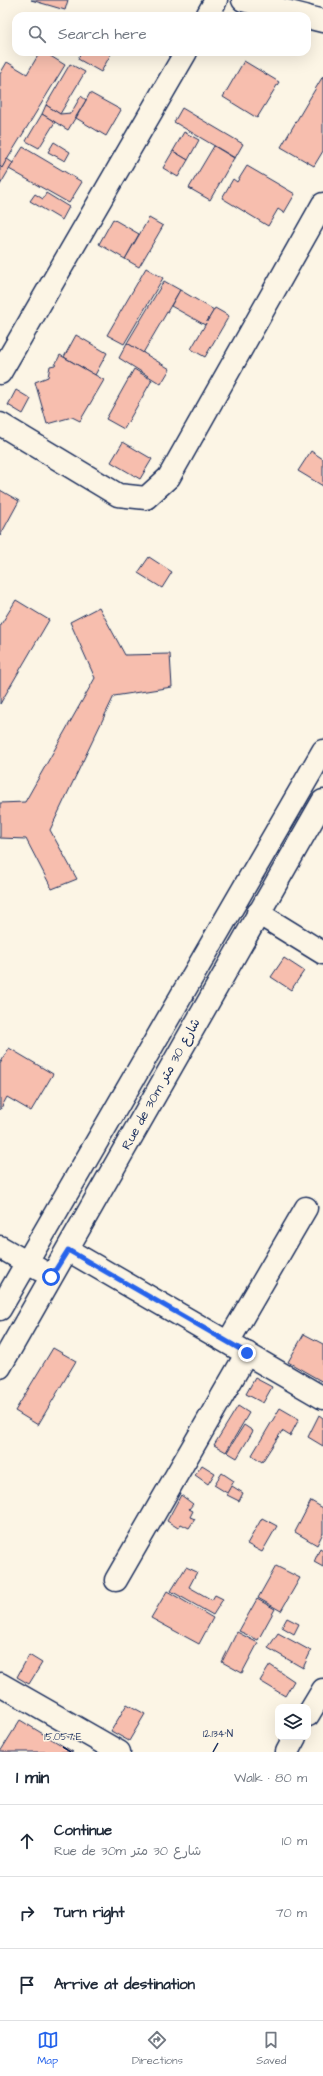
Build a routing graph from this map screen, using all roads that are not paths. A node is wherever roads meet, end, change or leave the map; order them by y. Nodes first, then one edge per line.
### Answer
1 (216, 0) edge
2 (243, 0) edge
3 (209, 12) edge
4 (290, 12) edge
5 (311, 17) edge
6 (323, 21) edge
7 (184, 56) edge
8 (323, 204) edge
9 (0, 373) edge
10 (0, 424) edge
11 (323, 751) edge
12 (323, 801) edge
13 (258, 913) junction
14 (323, 953) edge
15 (306, 1208) dead end
16 (0, 1247) edge
17 (68, 1250) junction
18 (28, 1262) junction
19 (51, 1277) junction
20 (7, 1279) edge
21 (39, 1298) junction
22 (0, 1309) edge
23 (228, 1342) junction
24 (247, 1353) junction
25 (0, 1367) edge
26 (323, 1398) edge
27 (116, 1580) dead end
28 (0, 1684) edge
29 (323, 1690) edge
30 (311, 1710) edge
31 (293, 1740) edge
32 (119, 1752) edge
33 (286, 1752) edge

1 - 3 street
2 - 4 street
5 - 6 street
7 - 9 street
8 - 10 street
11 - 18 street, Rue de 30m شارع 30 متر
12 - 13 street, Rue de 30m شارع 30 متر
13 - 14 street
13 - 17 street, Rue de 30m شارع 30 متر
15 - 23 street
16 - 18 street
17 - 19 street, Rue de 30m شارع 30 متر
17 - 23 street
18 - 19 street
18 - 20 street, Rue de 30m شارع 30 متر
19 - 21 street, Rue de 30m شارع 30 متر
20 - 21 street
20 - 22 street, Rue de 30m شارع 30 متر
21 - 25 street, Rue de 30m شارع 30 متر
23 - 24 street
24 - 26 street
24 - 27 street
28 - 32 street
29 - 30 street
31 - 33 street

